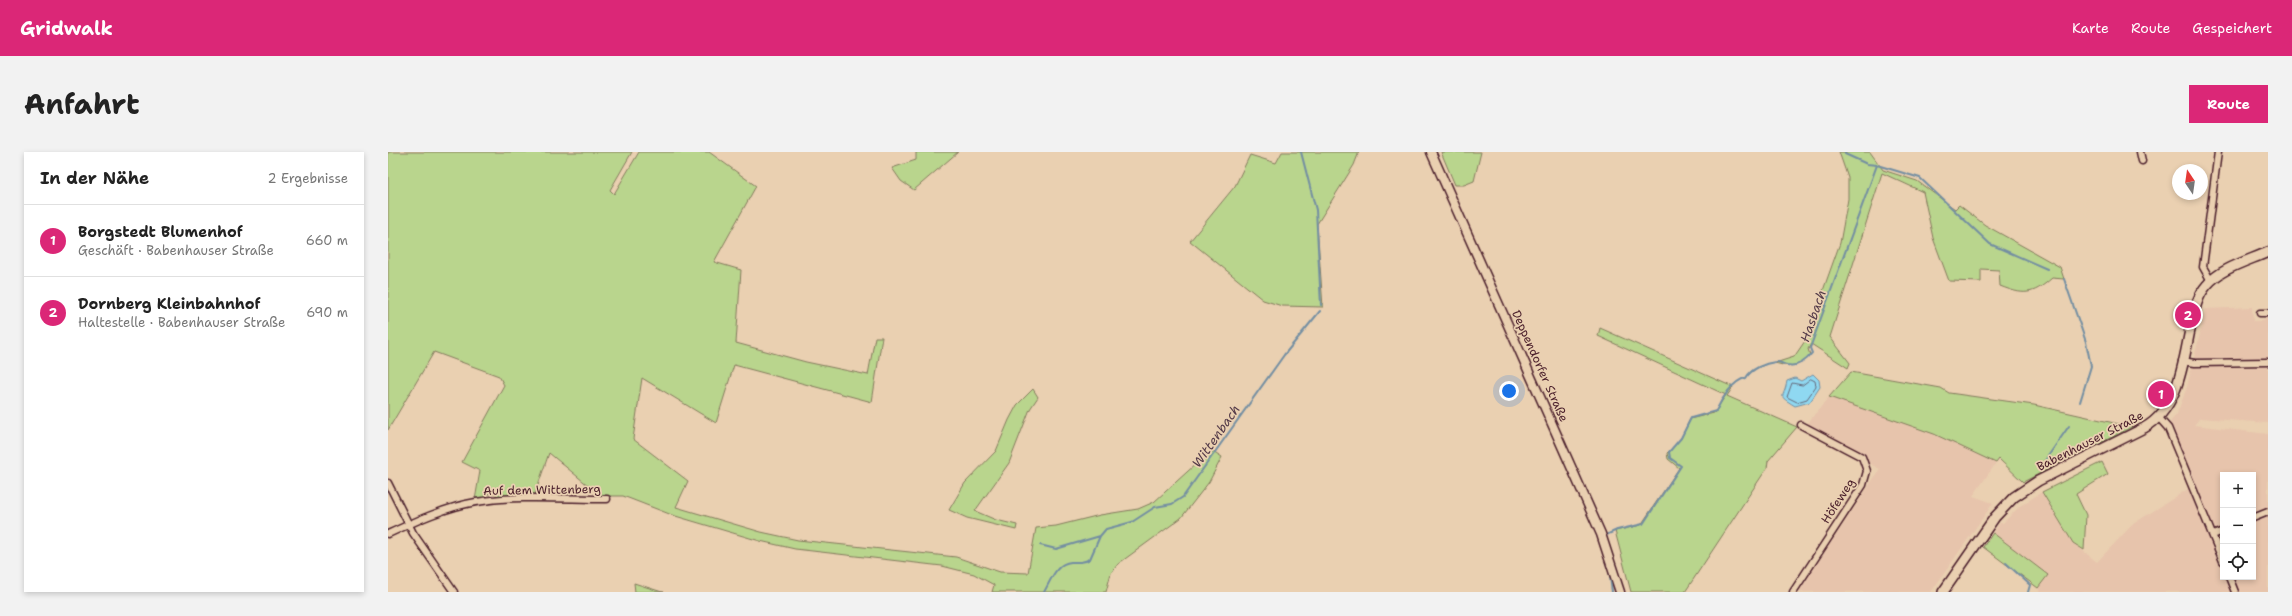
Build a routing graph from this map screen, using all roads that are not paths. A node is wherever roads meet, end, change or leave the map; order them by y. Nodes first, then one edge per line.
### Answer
1 (1432, 152) edge
2 (2140, 152) edge
3 (2218, 152) edge
4 (2142, 161) dead end
5 (2268, 252) edge
6 (2211, 280) junction
7 (2260, 313) dead end
8 (2268, 313) edge
9 (2182, 361) junction
10 (2268, 362) edge
11 (2159, 418) junction
12 (1801, 425) dead end
13 (388, 483) edge
14 (607, 499) dead end
15 (2268, 512) edge
16 (2256, 517) edge
17 (407, 525) junction
18 (2220, 532) edge
19 (388, 534) edge
20 (2213, 535) junction
21 (2220, 553) edge
22 (2230, 580) edge
23 (454, 592) edge
24 (1620, 592) edge
25 (1793, 592) edge
26 (1943, 592) edge
27 (2235, 592) edge

1 - 24 street, Deppendorfer Straße
2 - 4 street
3 - 6 street
5 - 6 main road, Babenhauser Straße
6 - 9 main road, Babenhauser Straße
7 - 8 street
9 - 10 street
9 - 11 main road, Babenhauser Straße
11 - 20 street
11 - 26 main road, Babenhauser Straße
12 - 25 street, Höfeweg
13 - 17 street
14 - 17 street, Auf dem Wittenberg
15 - 16 street
17 - 19 street, Auf dem Wittenberg
17 - 23 street
18 - 20 street
20 - 21 street
22 - 27 street

